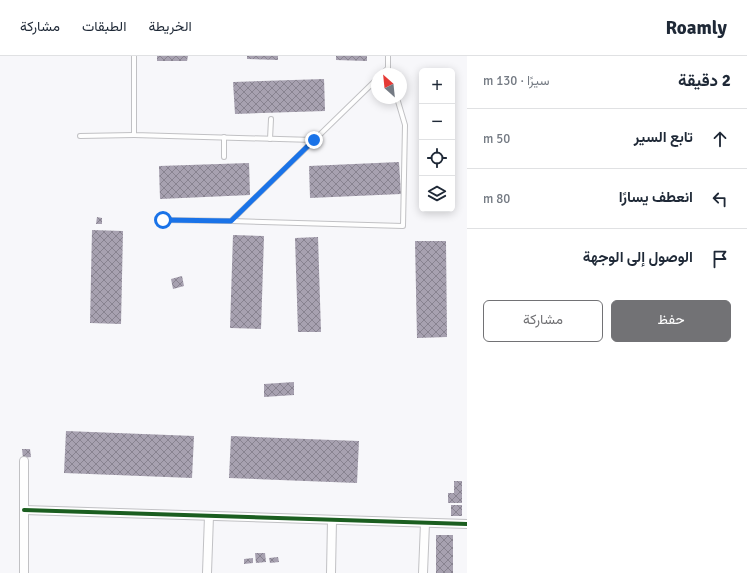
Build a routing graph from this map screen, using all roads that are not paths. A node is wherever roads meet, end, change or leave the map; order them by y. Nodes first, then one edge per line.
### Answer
1 (134, 56) edge
2 (388, 56) edge
3 (388, 68) edge
4 (371, 85) edge
5 (399, 104) edge
6 (271, 119) dead end
7 (134, 135) junction
8 (80, 136) dead end
9 (224, 137) junction
10 (270, 138) junction
11 (314, 140) junction
12 (224, 157) dead end
13 (163, 220) dead end
14 (231, 221) junction
15 (24, 461) dead end
16 (24, 510) junction
17 (209, 516) junction
18 (332, 520) junction
19 (425, 523) junction
20 (467, 524) edge
21 (24, 573) edge
22 (207, 573) edge
23 (331, 573) edge
24 (423, 573) edge

1 - 7 lane
2 - 3 lane
4 - 11 lane
5 - 14 lane
6 - 10 lane
7 - 8 lane
7 - 9 lane
9 - 10 lane
9 - 12 lane
10 - 11 lane
11 - 14 lane
13 - 14 lane
15 - 16 street
16 - 17 street
16 - 21 street
17 - 18 street
17 - 22 street
18 - 19 street
18 - 23 street
19 - 20 street
19 - 24 street

